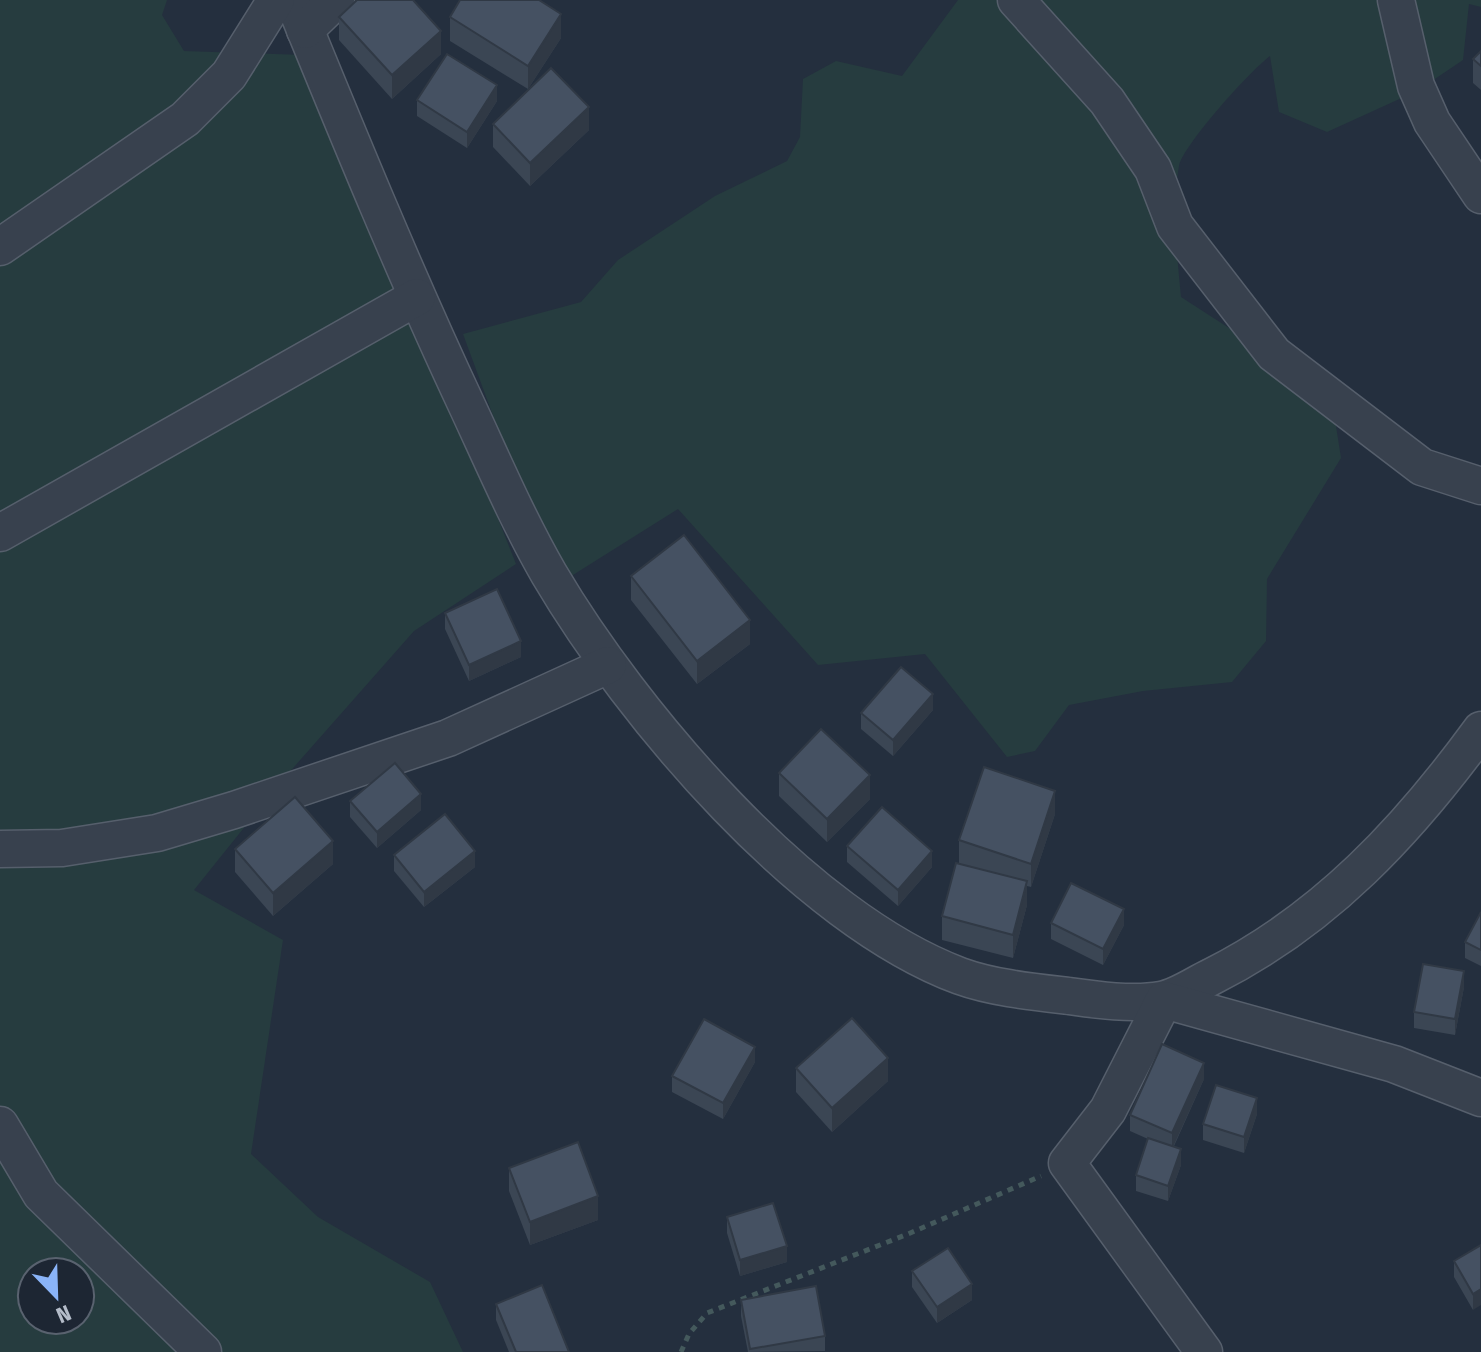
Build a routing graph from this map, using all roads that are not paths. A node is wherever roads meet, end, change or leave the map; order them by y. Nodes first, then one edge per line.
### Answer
1 (276, 0) edge
2 (336, 0) edge
3 (1016, 0) edge
4 (1396, 0) edge
5 (299, 15) edge
6 (1481, 195) edge
7 (0, 247) edge
8 (417, 297) junction
9 (1481, 486) edge
10 (0, 533) edge
11 (608, 665) junction
12 (1481, 730) edge
13 (0, 849) edge
14 (1164, 1000) junction
15 (1481, 1098) edge
16 (0, 1125) edge
17 (203, 1352) edge
18 (1204, 1352) edge

1 - 7 street
2 - 5 street
3 - 9 street
4 - 6 street
5 - 8 street
8 - 10 street
8 - 11 street
11 - 13 street
11 - 14 street
12 - 14 street
14 - 15 street
14 - 18 street
16 - 17 street

